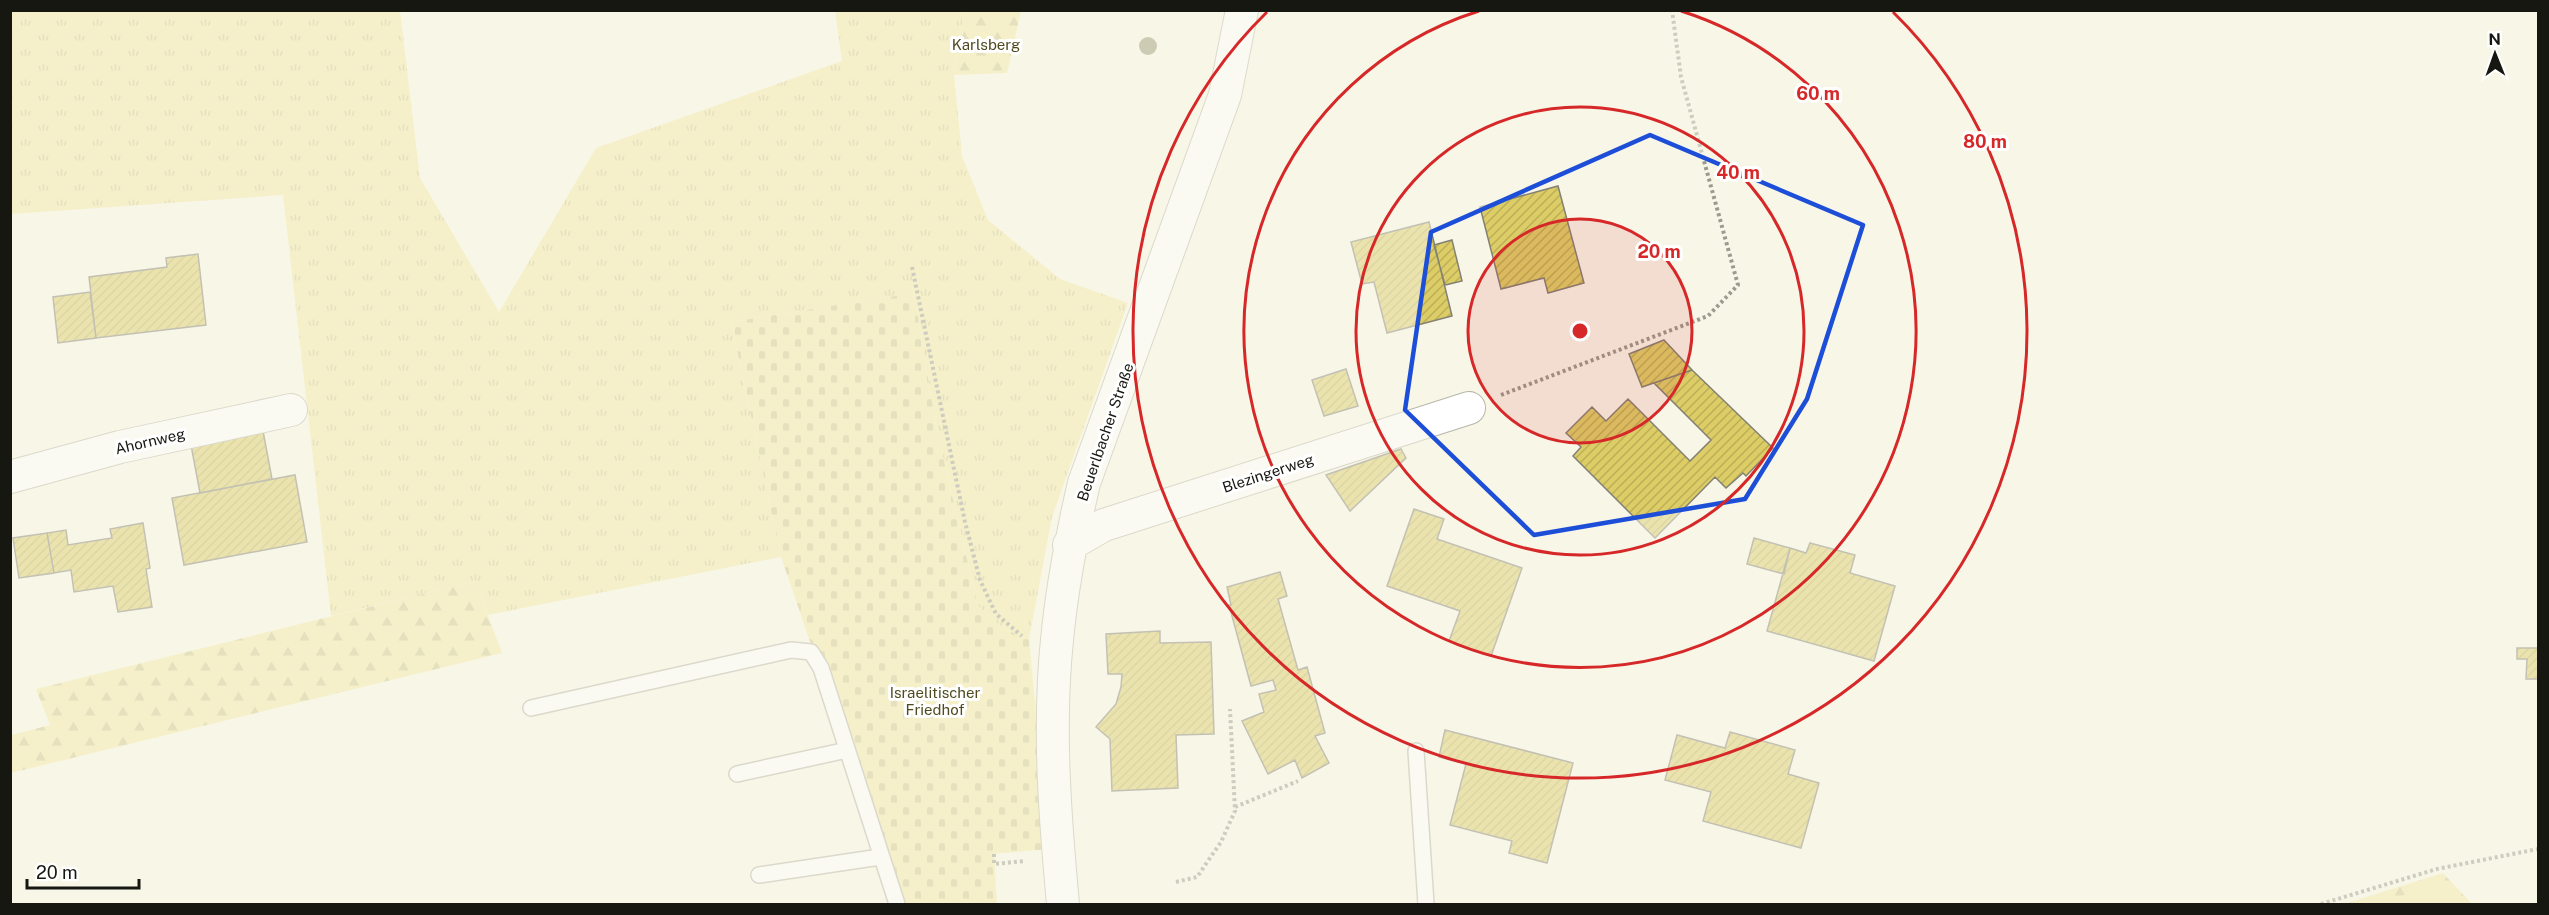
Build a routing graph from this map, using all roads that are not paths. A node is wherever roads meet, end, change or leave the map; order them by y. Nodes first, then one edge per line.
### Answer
1 (1242, 10) edge
2 (1469, 408) road end
3 (291, 410) dead end
4 (10, 477) edge
5 (1069, 545) junction
6 (531, 708) dead end
7 (847, 750) junction
8 (1416, 751) dead end
9 (737, 774) dead end
10 (880, 856) junction
11 (759, 875) dead end
12 (897, 904) edge
13 (1063, 904) edge
14 (1426, 904) edge

1 - 5 street, Beuerlbacher Straße
2 - 5 street, Blezingerweg
3 - 4 street, Ahornweg
5 - 13 street, Beuerlbacher Straße
6 - 7 lane
7 - 9 lane
7 - 10 lane
8 - 14 lane
10 - 11 lane
10 - 12 lane

